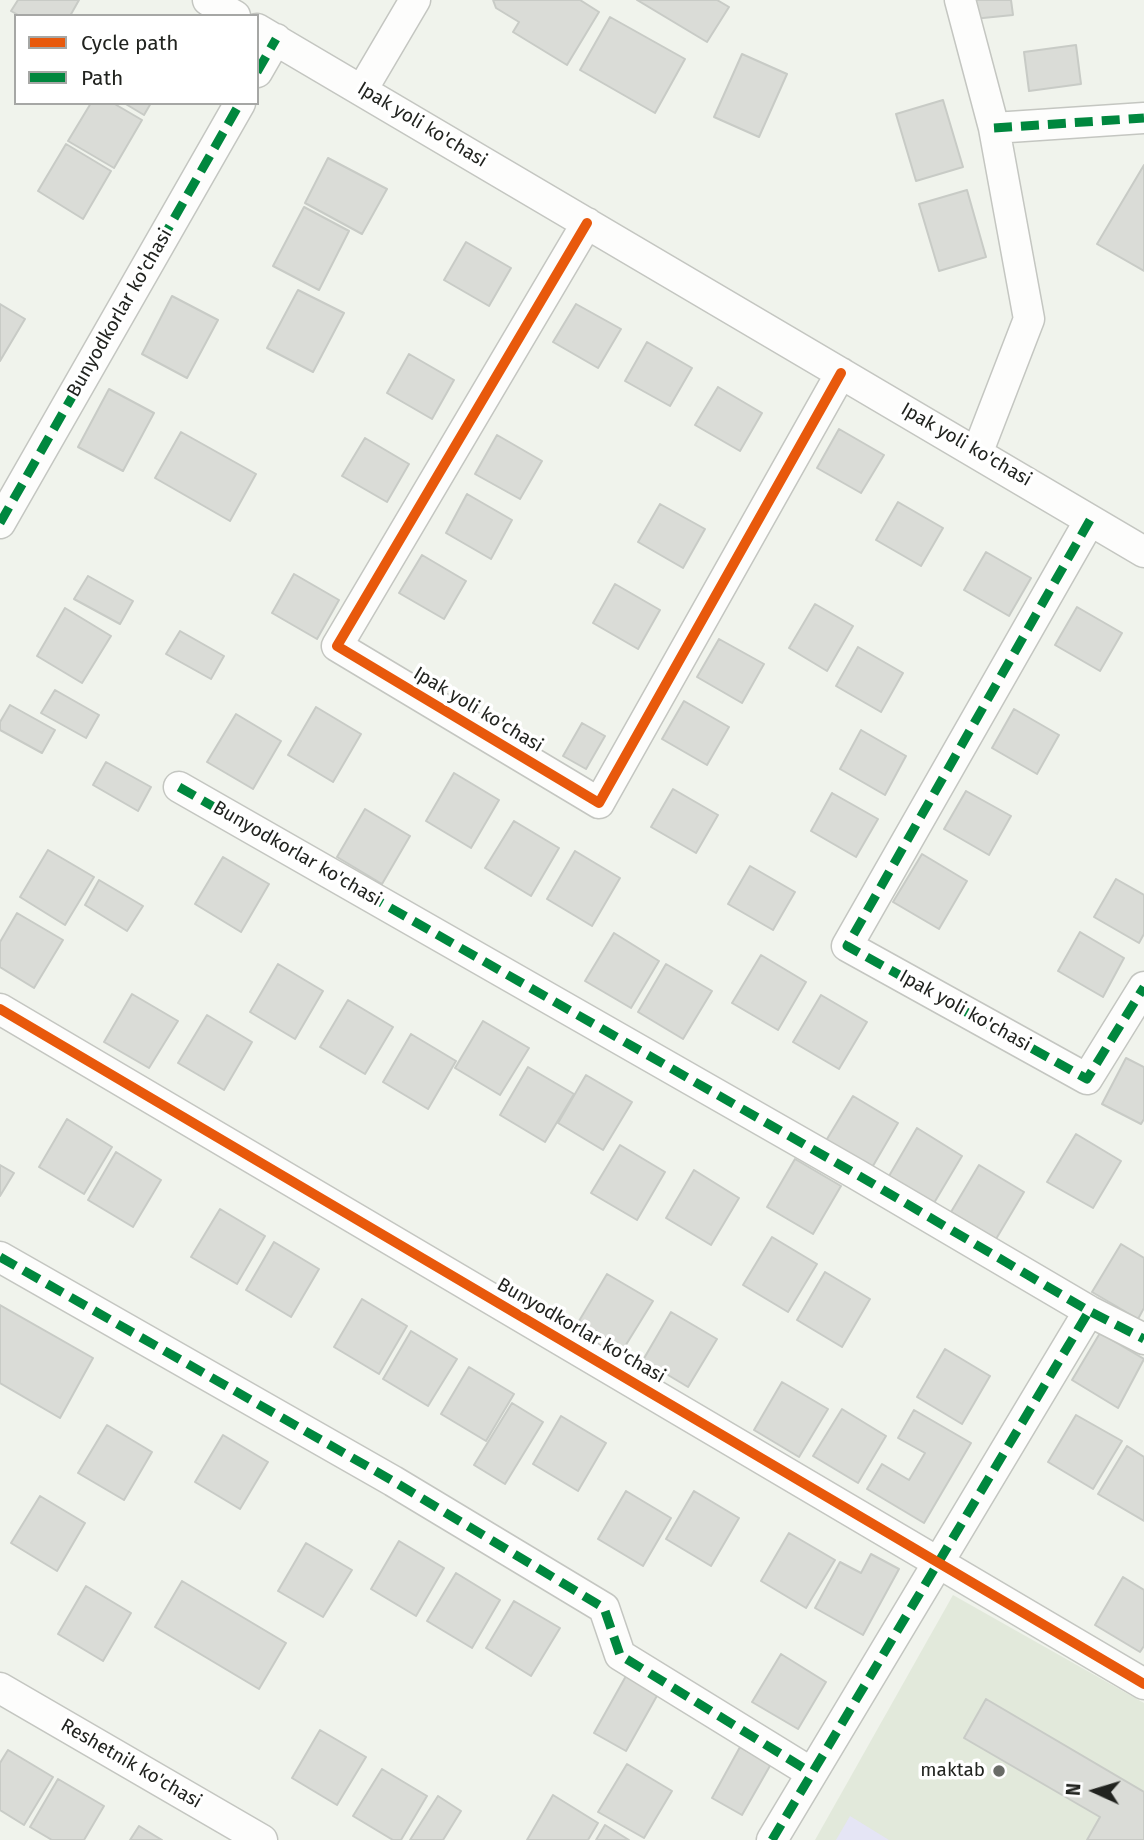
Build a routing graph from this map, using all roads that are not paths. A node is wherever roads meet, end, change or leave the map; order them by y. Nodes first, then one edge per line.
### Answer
1 (208, 0) edge
2 (415, 0) edge
3 (960, 0) edge
4 (232, 14) edge
5 (267, 34) edge
6 (259, 64) edge
7 (362, 90) junction
8 (239, 105) edge
9 (1144, 118) edge
10 (994, 128) junction
11 (587, 223) junction
12 (841, 373) junction
13 (978, 451) junction
14 (1090, 520) junction
15 (0, 523) edge
16 (1144, 552) edge
17 (179, 787) dead end
18 (1144, 987) edge
19 (0, 1009) edge
20 (0, 1257) edge
21 (1088, 1311) junction
22 (1144, 1339) edge
23 (938, 1561) junction
24 (1144, 1684) edge
25 (0, 1688) edge
26 (810, 1772) junction
27 (262, 1840) edge
28 (772, 1840) edge

1 - 4 street
2 - 7 street
3 - 10 street
5 - 6 street
5 - 7 street, Ipak yoli ko'chasi
7 - 11 street, Ipak yoli ko'chasi
8 - 15 street, Bunyodkorlar ko'chasi
9 - 10 street
10 - 13 street
11 - 12 street, Ipak yoli ko'chasi
11 - 12 street, Ipak yoli ko'chasi
12 - 13 street, Ipak yoli ko'chasi
13 - 14 street, Ipak yoli ko'chasi
14 - 16 street, Ipak yoli ko'chasi
14 - 18 street, Ipak yoli ko'chasi
17 - 21 street, Bunyodkorlar ko'chasi
19 - 23 street, Bunyodkorlar ko'chasi
20 - 26 street
21 - 22 street, Bunyodkorlar ko'chasi
21 - 23 street
23 - 24 street, Bunyodkorlar ko'chasi
23 - 26 street
25 - 27 street, Reshetnik ko'chasi
26 - 28 street

